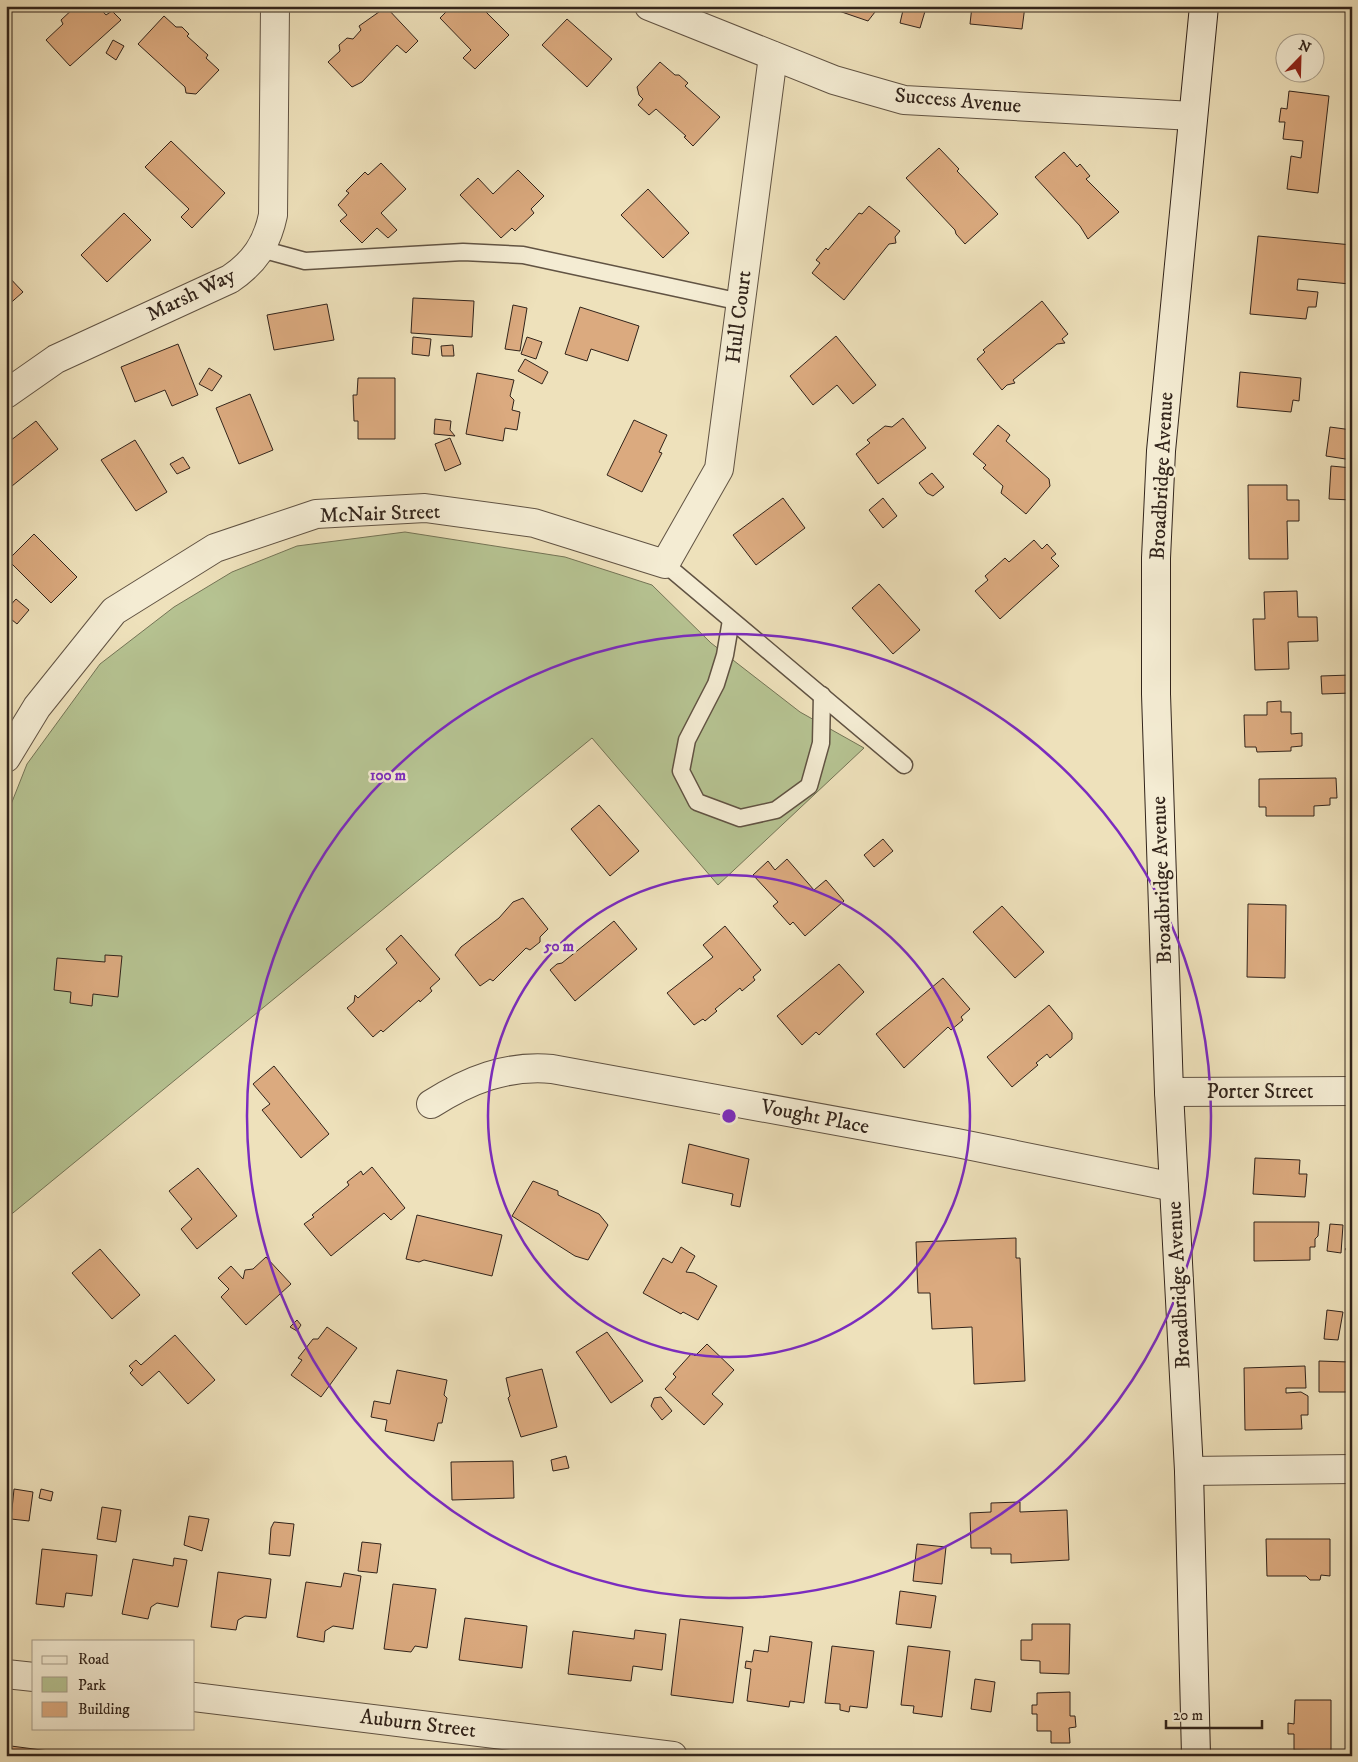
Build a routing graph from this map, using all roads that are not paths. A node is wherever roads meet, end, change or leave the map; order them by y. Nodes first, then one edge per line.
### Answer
1 (275, 6) edge
2 (649, 6) edge
3 (1204, 6) edge
4 (773, 56) junction
5 (1193, 116) junction
6 (262, 249) junction
7 (741, 302) junction
8 (6, 394) edge
9 (665, 564) junction
10 (731, 620) junction
11 (822, 696) junction
12 (6, 758) edge
13 (904, 765) dead end
14 (1352, 1091) edge
15 (1169, 1092) junction
16 (431, 1104) dead end
17 (1174, 1187) junction
18 (1352, 1469) edge
19 (1189, 1471) junction
20 (6, 1674) edge
21 (32, 1677) edge
22 (195, 1697) edge
23 (673, 1756) edge
24 (1196, 1756) edge

1 - 6 street, Marsh Way
2 - 4 street, Success Avenue
3 - 5 street, Broadbridge Avenue
4 - 5 street, Success Avenue
4 - 7 street, Hull Court
5 - 15 street, Broadbridge Avenue
6 - 7 lane
6 - 8 street, Marsh Way
7 - 9 street, Hull Court
9 - 10 lane
9 - 12 street, McNair Street
10 - 11 lane
10 - 11 lane
11 - 13 lane
14 - 15 street, Porter Street
15 - 17 street, Broadbridge Avenue
16 - 17 street, Vought Place
17 - 19 street, Broadbridge Avenue
18 - 19 street
19 - 24 street, Broadbridge Avenue
20 - 21 street
22 - 23 street, Auburn Street

